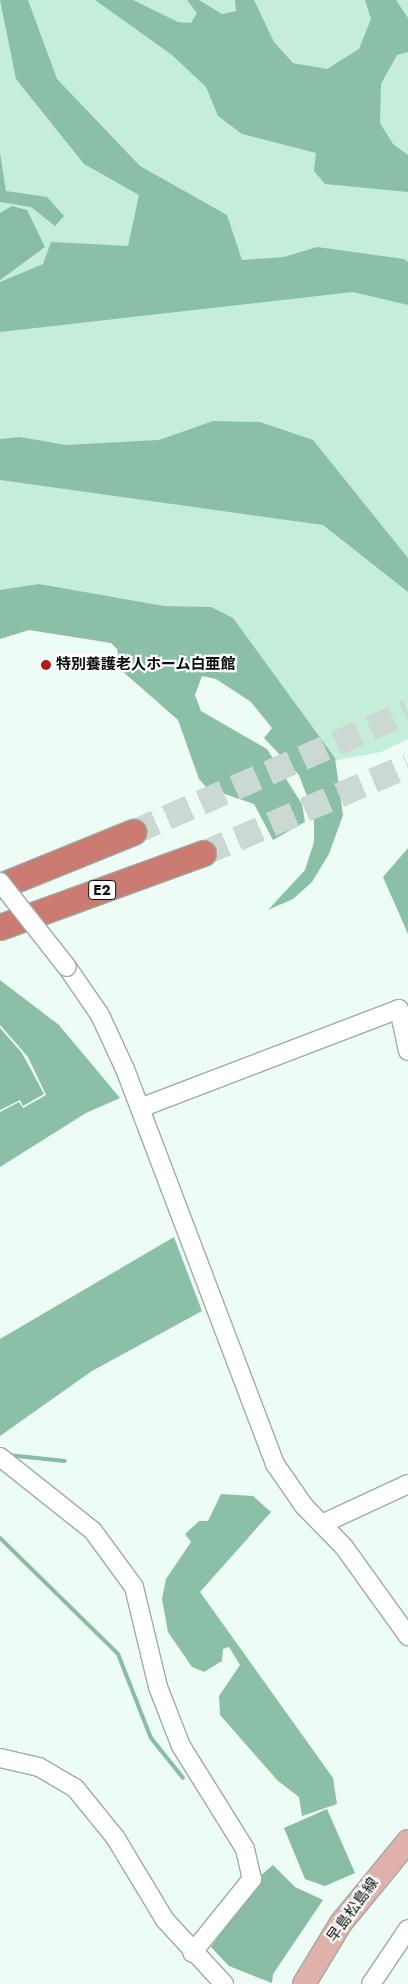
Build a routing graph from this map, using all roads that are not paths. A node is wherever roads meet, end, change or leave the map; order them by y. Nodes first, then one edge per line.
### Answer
1 (132, 832) tunnel mouth
2 (204, 853) tunnel mouth
3 (0, 884) edge
4 (0, 927) edge
5 (408, 1050) edge
6 (140, 1108) junction
7 (0, 1457) edge
8 (408, 1484) edge
9 (322, 1524) junction
10 (408, 1636) edge
11 (0, 1758) edge
12 (408, 1841) edge
13 (408, 1929) edge
14 (192, 1953) junction
15 (224, 1984) edge
16 (304, 1984) edge
17 (371, 1984) edge

1 - 3 highway
2 - 4 highway, E2
3 - 6 street, bridge
5 - 6 street
6 - 9 street
7 - 14 street
8 - 9 street
9 - 10 street
11 - 14 street
12 - 16 main road, 早島松島線
13 - 17 street
14 - 15 street

